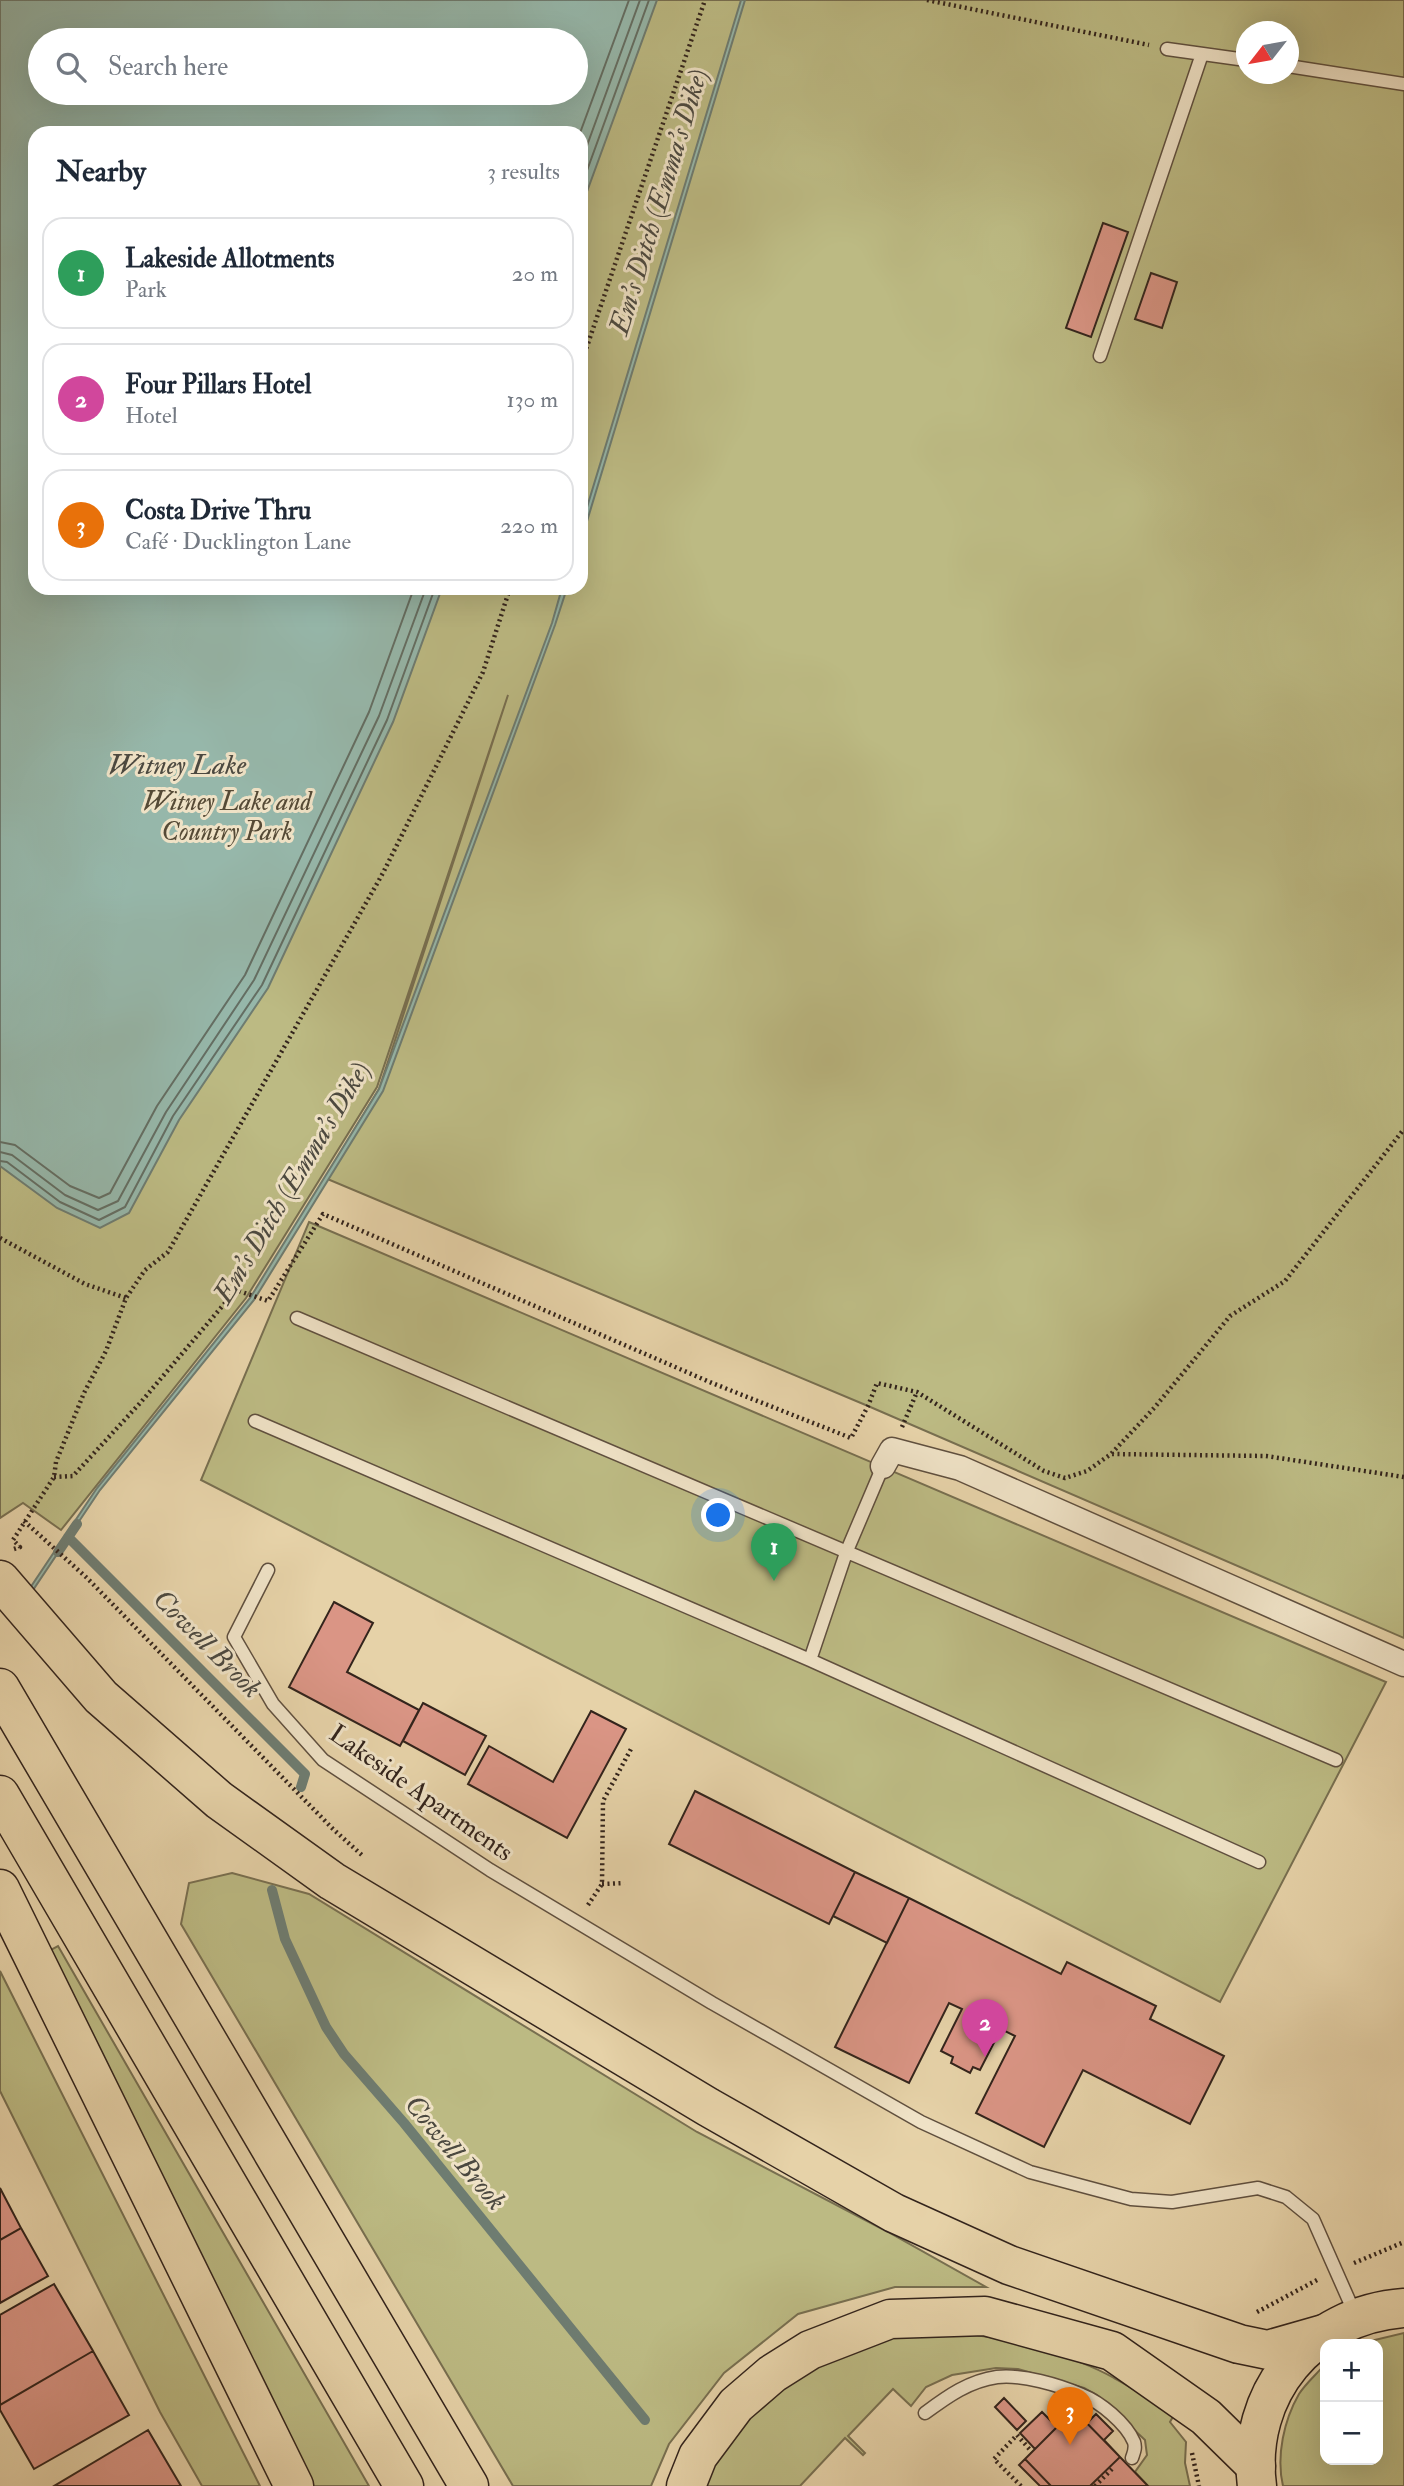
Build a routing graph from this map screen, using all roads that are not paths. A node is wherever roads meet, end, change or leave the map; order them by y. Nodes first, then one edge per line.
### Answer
1 (1167, 49) road end
2 (1202, 54) junction
3 (1236, 59) edge
4 (1299, 68) edge
5 (1404, 84) edge
6 (1100, 356) dead end
7 (297, 1318) dead end
8 (255, 1421) dead end
9 (888, 1458) joint
10 (846, 1553) junction
11 (5, 1565) edge
12 (268, 1570) dead end
13 (810, 1660) junction
14 (1404, 1664) edge
15 (0, 1688) edge
16 (1336, 1760) dead end
17 (0, 1795) edge
18 (1259, 1862) dead end
19 (0, 1889) edge
20 (1404, 2308) edge
21 (1340, 2326) junction
22 (925, 2413) dead end
23 (1127, 2459) road end
24 (1256, 2480) edge
25 (294, 2486) edge
26 (404, 2486) edge
27 (469, 2486) edge
28 (687, 2486) edge

1 - 2 lane
2 - 3 lane
2 - 6 lane
4 - 5 lane
7 - 10 lane
8 - 13 lane
9 - 10 lane
9 - 14 street
10 - 13 lane
10 - 16 lane
11 - 21 main road
12 - 21 lane, Lakeside Apartments
13 - 18 lane
15 - 27 main road
17 - 26 main road
19 - 25 main road
20 - 21 main road
21 - 24 main road
22 - 23 lane
24 - 28 main road

